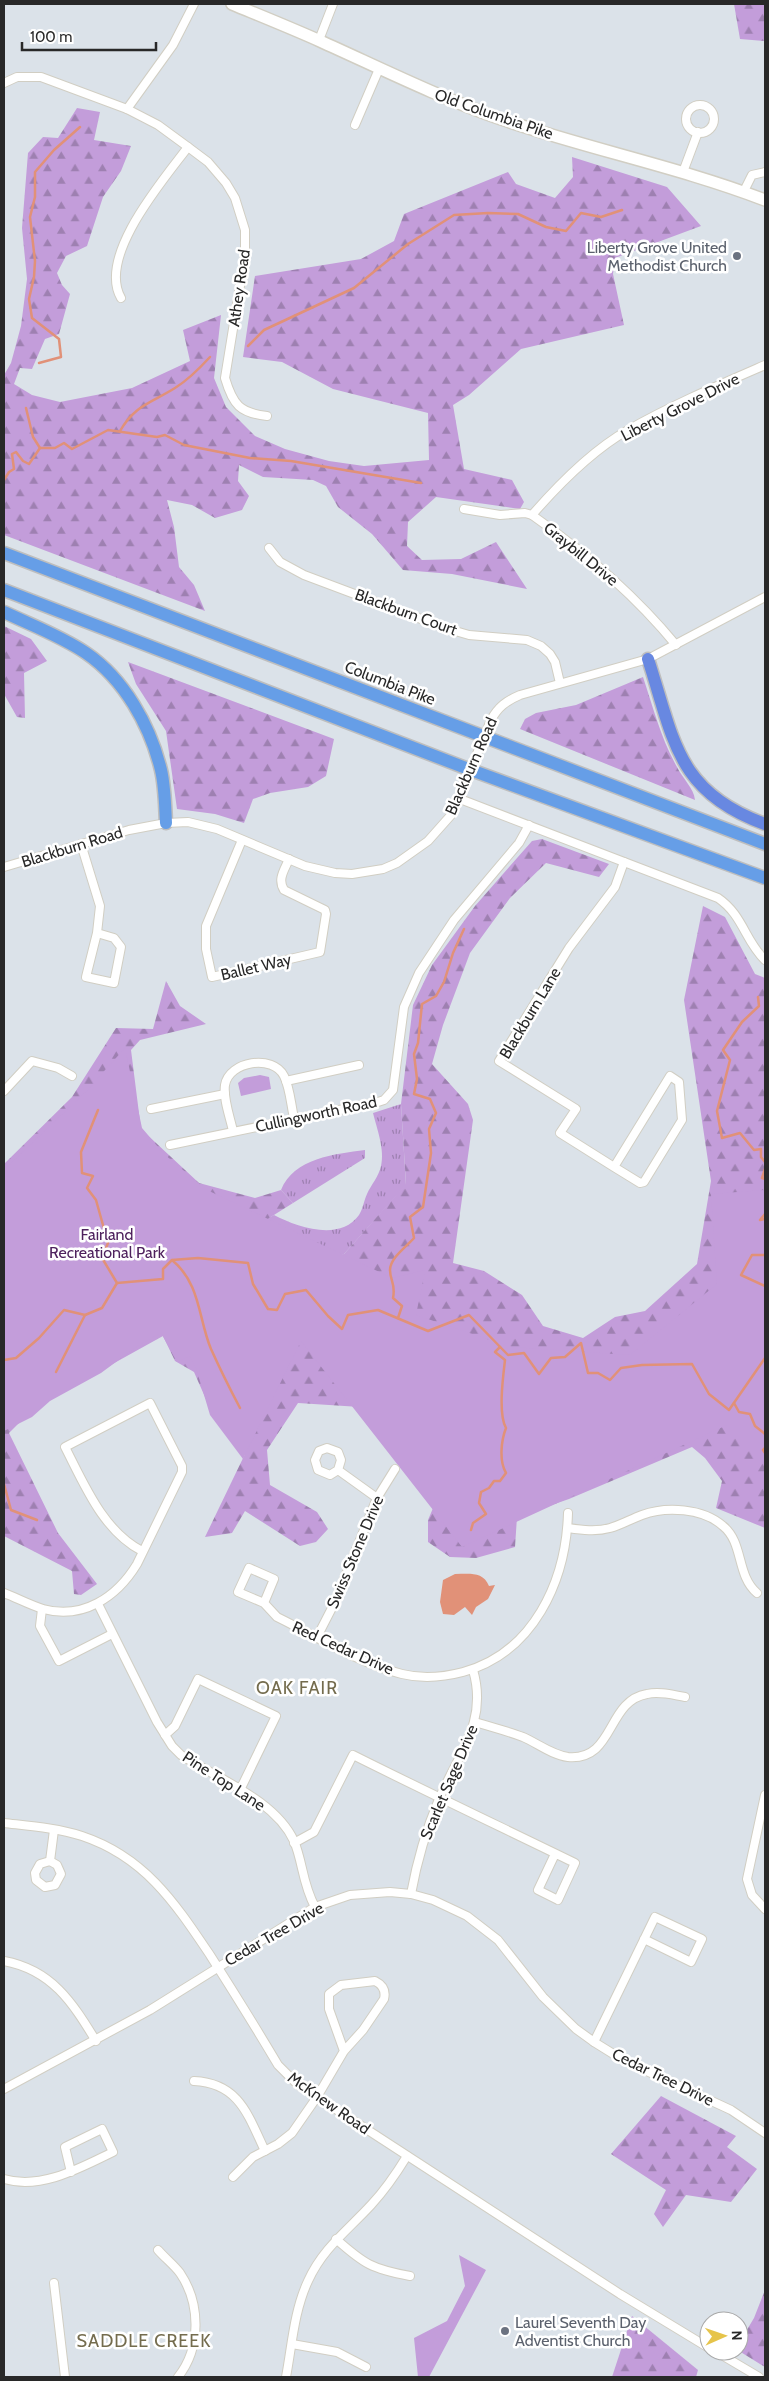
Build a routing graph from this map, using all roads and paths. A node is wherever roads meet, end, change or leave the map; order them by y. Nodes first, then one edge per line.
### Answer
1 (194, 4) edge
2 (232, 4) edge
3 (333, 4) edge
4 (318, 40) junction
5 (378, 69) junction
6 (4, 83) edge
7 (126, 109) junction
8 (355, 125) dead end
9 (698, 132) dead end
10 (188, 147) junction
11 (683, 172) junction
12 (765, 172) edge
13 (744, 192) junction
14 (765, 200) edge
15 (121, 298) dead end
16 (765, 364) edge
17 (268, 416) dead end
18 (464, 509) dead end
19 (532, 516) junction
20 (269, 548) dead end
21 (4, 553) edge
22 (4, 590) edge
23 (765, 598) edge
24 (4, 612) edge
25 (676, 645) junction
26 (648, 659) junction
27 (560, 683) junction
28 (485, 737) junction
29 (471, 770) junction
30 (460, 799) junction
31 (166, 823) junction
32 (765, 824) edge
33 (529, 825) junction
34 (242, 840) junction
35 (81, 844) junction
36 (765, 844) edge
37 (290, 859) junction
38 (624, 862) junction
39 (4, 867) edge
40 (765, 878) edge
41 (97, 933) junction
42 (765, 960) edge
43 (359, 1065) dead end
44 (72, 1076) dead end
45 (286, 1081) junction
46 (4, 1091) edge
47 (225, 1094) junction
48 (151, 1109) dead end
49 (294, 1118) junction
50 (233, 1131) junction
51 (170, 1145) dead end
52 (614, 1167) junction
53 (395, 1469) dead end
54 (338, 1470) dead end
55 (377, 1498) junction
56 (568, 1513) dead end
57 (568, 1528) junction
58 (142, 1551) junction
59 (4, 1592) edge
60 (758, 1593) dead end
61 (264, 1603) junction
62 (98, 1604) junction
63 (42, 1609) junction
64 (112, 1634) junction
65 (317, 1637) junction
66 (473, 1670) junction
67 (685, 1697) dead end
68 (475, 1722) junction
69 (165, 1736) junction
70 (240, 1790) junction
71 (765, 1795) edge
72 (440, 1798) junction
73 (4, 1823) edge
74 (54, 1830) junction
75 (294, 1843) junction
76 (556, 1854) junction
77 (50, 1861) dead end
78 (411, 1894) junction
79 (315, 1907) junction
80 (765, 1909) edge
81 (644, 1939) junction
82 (4, 1961) edge
83 (217, 1967) junction
84 (96, 2040) junction
85 (594, 2042) junction
86 (344, 2051) junction
87 (194, 2081) dead end
88 (4, 2089) edge
89 (317, 2097) junction
90 (765, 2133) edge
91 (265, 2151) junction
92 (407, 2156) junction
93 (72, 2172) junction
94 (232, 2177) dead end
95 (4, 2179) edge
96 (336, 2239) junction
97 (158, 2250) dead end
98 (410, 2276) dead end
99 (54, 2283) dead end
100 (699, 2342) edge
101 (292, 2344) junction
102 (732, 2361) edge
103 (366, 2367) dead end
104 (65, 2377) edge
105 (178, 2377) edge
106 (286, 2377) edge
107 (759, 2377) edge

1 - 7 street
2 - 4 main road, Old Columbia Pike
3 - 4 street
4 - 5 main road, Old Columbia Pike
5 - 8 street
5 - 11 main road, Old Columbia Pike
6 - 7 street, Athey Road
7 - 10 street, Athey Road
9 - 11 street
10 - 15 street
10 - 17 street, Athey Road
11 - 13 main road, Old Columbia Pike
12 - 13 street
13 - 14 main road, Old Columbia Pike
16 - 19 street, Liberty Grove Drive
18 - 19 street, Graybill Drive
19 - 25 street, Graybill Drive
20 - 27 street, Blackburn Court
21 - 28 highway, Columbia Pike
22 - 29 highway
23 - 25 street, Blackburn Road
24 - 31 highway
25 - 26 street, Blackburn Road
26 - 27 street, Blackburn Road
26 - 32 main road
27 - 28 street, Blackburn Road
28 - 29 street, Blackburn Road
28 - 36 highway, Columbia Pike
29 - 30 street, Blackburn Road
29 - 40 highway
30 - 33 street
30 - 37 street, Blackburn Road
31 - 34 street, Blackburn Road
31 - 35 street, Blackburn Road
33 - 38 street
33 - 49 street, Cullingworth Road
34 - 37 street, Blackburn Road
34 - 37 street, Ballet Way
35 - 39 street, Blackburn Road
35 - 41 street
38 - 42 street
38 - 52 street, Blackburn Lane
41 - 41 street
43 - 45 street
44 - 46 street
45 - 47 street
45 - 49 street
47 - 48 street
47 - 50 street
49 - 50 street, Cullingworth Road
50 - 51 street, Cullingworth Road
52 - 52 street, Blackburn Lane
53 - 55 street, Swiss Stone Drive
54 - 55 street
55 - 65 street, Swiss Stone Drive
56 - 57 street, Red Cedar Drive
57 - 60 street
57 - 66 street, Red Cedar Drive
58 - 58 street
58 - 62 street
59 - 63 street
61 - 61 street, Red Cedar Drive
61 - 65 street, Red Cedar Drive
62 - 63 street
62 - 64 street, Pine Top Lane
63 - 64 street
64 - 69 street, Pine Top Lane
65 - 66 street, Red Cedar Drive
66 - 68 street, Scarlet Sage Drive
67 - 68 street
68 - 72 street, Scarlet Sage Drive
69 - 70 street, Pine Top Lane
69 - 70 street
70 - 75 street, Pine Top Lane
71 - 80 street
72 - 75 street
72 - 76 street
72 - 78 street, Scarlet Sage Drive
73 - 74 street, McKnew Road
74 - 77 street
74 - 83 street, McKnew Road
75 - 79 street, Pine Top Lane
76 - 76 street
78 - 79 street, Cedar Tree Drive
78 - 85 street, Cedar Tree Drive
79 - 83 street, Cedar Tree Drive
81 - 81 street
81 - 85 street
82 - 84 street
83 - 84 street, Cedar Tree Drive
83 - 89 street, McKnew Road
84 - 88 street, Cedar Tree Drive
85 - 90 street, Cedar Tree Drive
86 - 86 street
86 - 89 street
87 - 91 street
89 - 91 street
89 - 92 street, McKnew Road
91 - 94 street
92 - 96 street
92 - 100 street, McKnew Road
93 - 93 street
93 - 95 street
96 - 98 street
96 - 101 street
97 - 105 street
99 - 104 street
101 - 103 street
101 - 106 street
102 - 107 street

